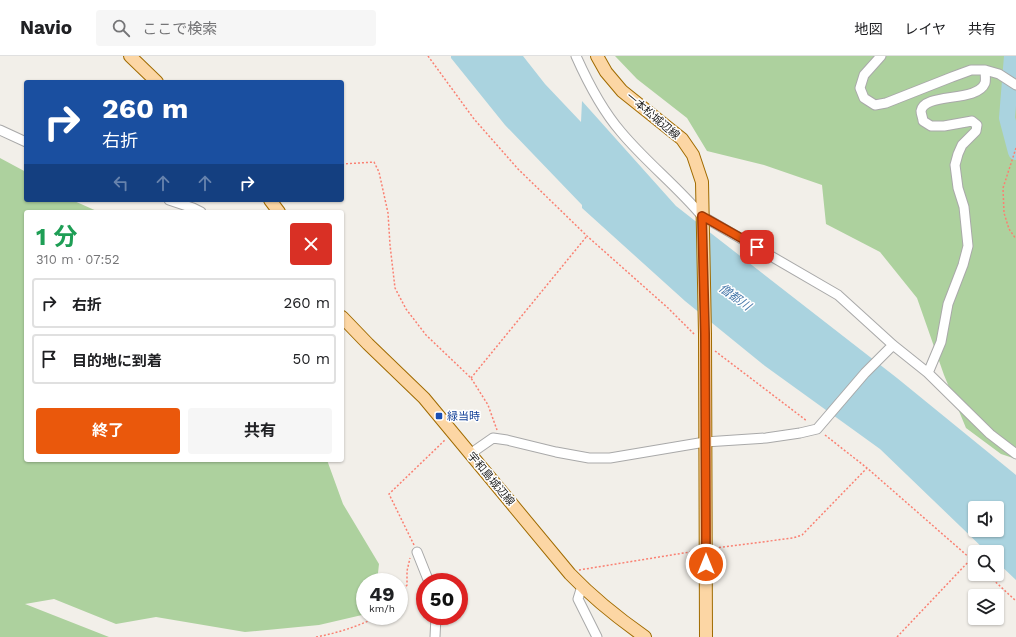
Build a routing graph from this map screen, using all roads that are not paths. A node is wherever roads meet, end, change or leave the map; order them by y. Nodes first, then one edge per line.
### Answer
1 (130, 56) edge
2 (576, 56) edge
3 (597, 56) edge
4 (881, 56) edge
5 (985, 70) junction
6 (155, 80) edge
7 (1016, 85) edge
8 (0, 130) edge
9 (24, 141) edge
10 (175, 202) edge
11 (197, 210) edge
12 (702, 216) junction
13 (344, 319) edge
14 (893, 345) junction
15 (928, 373) junction
16 (705, 442) junction
17 (470, 454) junction
18 (1016, 454) edge
19 (417, 552) road end
20 (425, 573) edge
21 (582, 586) junction
22 (436, 625) edge
23 (435, 637) edge
24 (597, 637) edge
25 (645, 637) edge
26 (706, 637) edge

1 - 6 main road
2 - 12 street
3 - 12 main road, 一本松城辺線
4 - 5 street
5 - 7 street
5 - 15 street
8 - 9 street
10 - 11 street
12 - 14 street
12 - 16 main road, 一本松城辺線
13 - 17 main road, 宇和島城辺線
14 - 15 street
14 - 16 street
15 - 18 street
16 - 17 street
16 - 26 main road, 一本松城辺線
17 - 21 main road, 宇和島城辺線
19 - 20 street
21 - 24 street
21 - 25 main road, 宇和島城辺線
22 - 23 street

